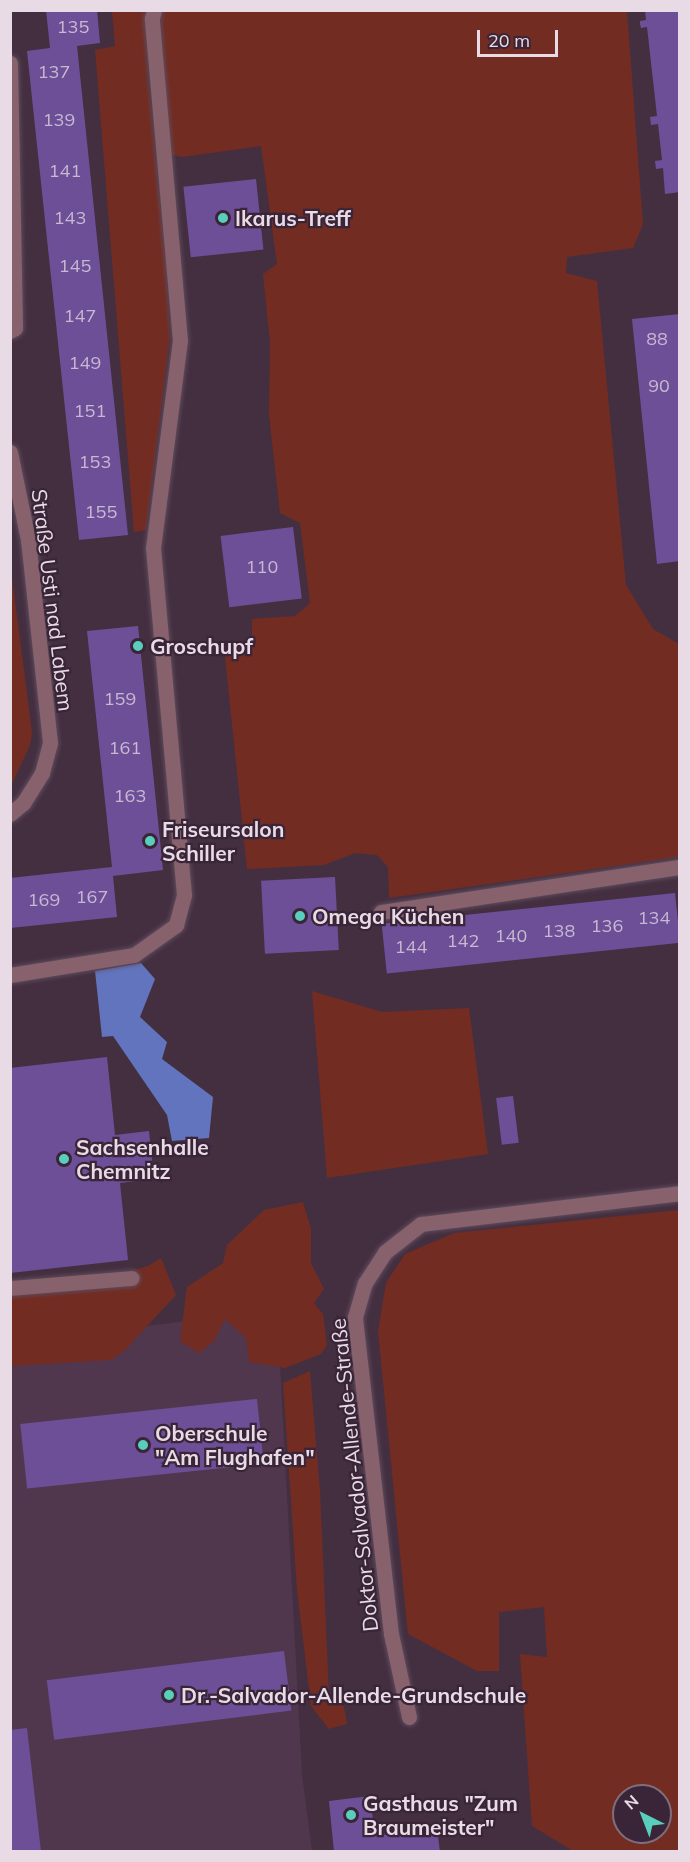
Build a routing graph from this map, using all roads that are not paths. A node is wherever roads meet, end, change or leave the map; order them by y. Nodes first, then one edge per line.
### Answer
1 (154, 10) edge
2 (10, 63) edge
3 (10, 332) edge
4 (10, 452) edge
5 (10, 814) edge
6 (680, 867) edge
7 (381, 912) dead end
8 (10, 975) edge
9 (680, 1193) edge
10 (132, 1278) dead end
11 (10, 1288) edge
12 (409, 1717) dead end

1 - 8 street
2 - 3 street
4 - 5 street, Straße Usti nad Labem
6 - 7 street
9 - 12 street, Doktor-Salvador-Allende-Straße
10 - 11 street

